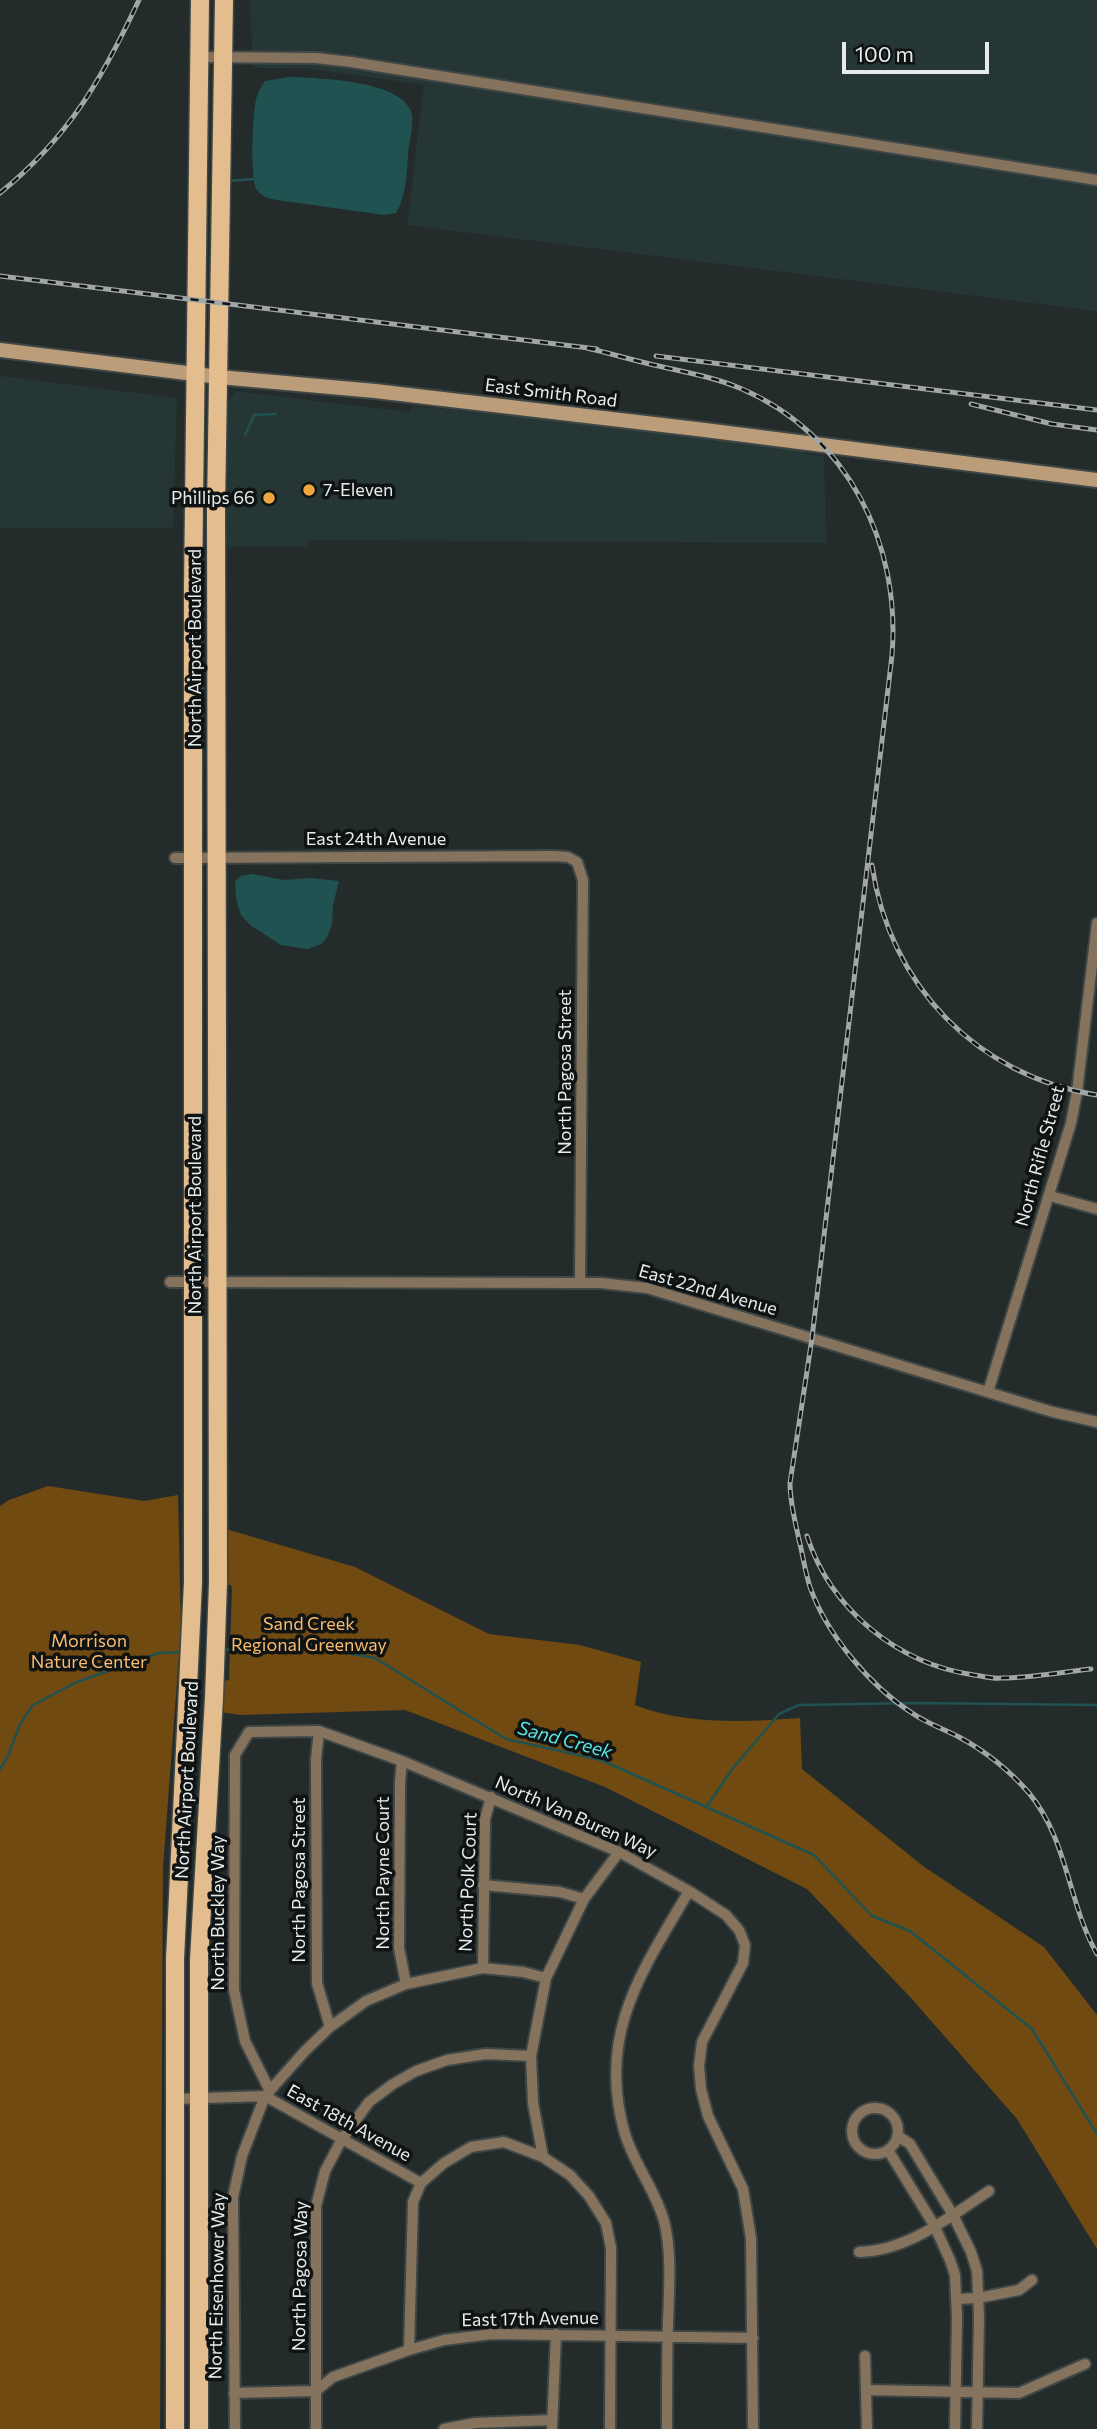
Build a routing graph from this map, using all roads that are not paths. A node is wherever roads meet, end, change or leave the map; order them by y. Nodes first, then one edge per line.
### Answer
1 (200, 0) edge
2 (224, 0) edge
3 (199, 57) junction
4 (223, 57) junction
5 (1097, 180) edge
6 (0, 350) edge
7 (195, 374) junction
8 (219, 377) junction
9 (1097, 480) edge
10 (175, 858) dead end
11 (193, 858) junction
12 (216, 858) junction
13 (577, 862) joint
14 (1097, 923) edge
15 (1095, 968) edge
16 (1049, 1196) junction
17 (1097, 1209) edge
18 (170, 1282) dead end
19 (193, 1282) junction
20 (216, 1283) junction
21 (580, 1283) junction
22 (988, 1392) junction
23 (1097, 1422) edge
24 (319, 1731) junction
25 (249, 1732) joint
26 (402, 1761) junction
27 (491, 1797) junction
28 (619, 1852) junction
29 (483, 1885) junction
30 (689, 1891) junction
31 (584, 1899) junction
32 (483, 1968) junction
33 (546, 1978) junction
34 (406, 1984) junction
35 (330, 2027) junction
36 (531, 2056) junction
37 (268, 2094) junction
38 (198, 2098) junction
39 (175, 2099) junction
40 (898, 2136) junction
41 (342, 2139) junction
42 (888, 2150) junction
43 (543, 2157) junction
44 (421, 2183) junction
45 (989, 2191) dead end
46 (953, 2215) junction
47 (934, 2225) junction
48 (859, 2252) dead end
49 (1032, 2280) dead end
50 (978, 2298) junction
51 (957, 2299) junction
52 (556, 2334) junction
53 (610, 2335) junction
54 (668, 2335) junction
55 (753, 2338) junction
56 (409, 2350) junction
57 (865, 2356) dead end
58 (1085, 2364) dead end
59 (866, 2390) junction
60 (316, 2391) junction
61 (957, 2392) junction
62 (979, 2392) junction
63 (234, 2393) junction
64 (552, 2424) edge
65 (176, 2429) edge
66 (199, 2429) edge
67 (235, 2429) edge
68 (316, 2429) edge
69 (444, 2429) edge
70 (610, 2429) edge
71 (667, 2429) edge
72 (752, 2429) edge
73 (867, 2429) edge
74 (955, 2429) edge
75 (977, 2429) edge

1 - 3 main road, North Airport Boulevard
2 - 4 main road, North Airport Boulevard
3 - 4 street
3 - 7 main road, North Airport Boulevard
4 - 5 street
4 - 8 main road, North Airport Boulevard
6 - 7 street, East Smith Road
7 - 8 street, East Smith Road
7 - 11 main road, North Airport Boulevard
8 - 9 street, East Smith Road
8 - 12 main road, North Airport Boulevard
10 - 11 street, East 24th Avenue
11 - 12 street, East 24th Avenue
11 - 19 main road, North Airport Boulevard
12 - 13 street, East 24th Avenue
12 - 20 main road, North Airport Boulevard
13 - 21 street, North Pagosa Street
14 - 15 street, North Rifle Street
15 - 16 street, North Rifle Street
16 - 17 street
16 - 22 street, North Rifle Street
18 - 19 street, East 22nd Avenue
19 - 20 street, East 22nd Avenue
19 - 39 main road, North Airport Boulevard
20 - 21 street, East 22nd Avenue
20 - 38 main road, North Airport Boulevard
21 - 22 street, East 22nd Avenue
22 - 23 street, East 22nd Avenue
24 - 25 street, North Van Buren Way
24 - 26 street, North Van Buren Way
24 - 35 street, North Pagosa Street
25 - 37 street, North Buckley Way
26 - 27 street, North Van Buren Way
26 - 34 street, North Payne Court
27 - 28 street, North Van Buren Way
27 - 29 street, North Polk Court
28 - 30 street, North Van Buren Way
28 - 31 street
29 - 31 street
29 - 32 street, North Polk Court
30 - 54 street
30 - 55 street, North Van Buren Way
31 - 33 street
32 - 33 street, North Eisenhower Way
32 - 34 street, North Eisenhower Way
33 - 36 street
34 - 35 street, North Eisenhower Way
35 - 37 street, North Eisenhower Way
36 - 41 street, North Pagosa Way
36 - 43 street
37 - 38 street, East 18th Avenue
37 - 41 street, East 18th Avenue
37 - 63 street, North Eisenhower Way
38 - 39 street, East 18th Avenue
38 - 66 main road, North Airport Boulevard
39 - 65 main road, North Airport Boulevard
40 - 42 street
40 - 42 street
40 - 46 street
41 - 44 street, East 18th Avenue
41 - 60 street, North Pagosa Way
42 - 47 street
43 - 44 street
43 - 53 street
44 - 56 street
45 - 46 street
46 - 47 street
46 - 50 street
47 - 48 street
47 - 51 street
49 - 50 street
50 - 51 street
50 - 62 street
51 - 61 street
52 - 53 street, East 17th Avenue
52 - 56 street, East 17th Avenue
52 - 64 street
53 - 54 street, East 17th Avenue
53 - 70 street
54 - 55 street, East 17th Avenue
54 - 71 street
55 - 72 street, North Van Buren Way
56 - 60 street, East 17th Avenue
57 - 59 street
58 - 62 street
59 - 61 street
59 - 73 street
60 - 63 street
60 - 68 street, North Pagosa Way
61 - 62 street
61 - 74 street
62 - 75 street
63 - 67 street, North Eisenhower Way
64 - 69 street

